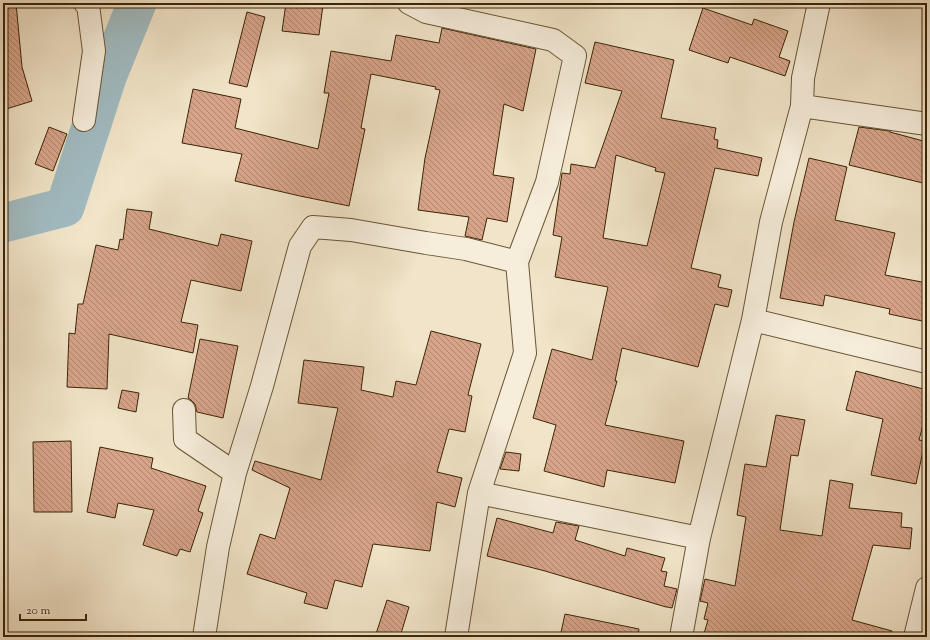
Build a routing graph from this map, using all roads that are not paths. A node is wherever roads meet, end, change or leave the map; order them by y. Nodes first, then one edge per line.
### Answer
1 (85, 3) edge
2 (409, 3) edge
3 (819, 3) edge
4 (802, 106) junction
5 (84, 120) dead end
6 (927, 124) edge
7 (517, 262) junction
8 (753, 320) junction
9 (927, 362) edge
10 (184, 410) dead end
11 (235, 473) junction
12 (479, 492) junction
13 (699, 538) junction
14 (927, 588) edge
15 (204, 637) edge
16 (456, 637) edge
17 (681, 637) edge
18 (915, 637) edge

1 - 5 street
2 - 7 street
3 - 4 street
4 - 6 street
4 - 8 street
7 - 11 street
7 - 12 street
8 - 9 street
8 - 13 street
10 - 11 street
11 - 15 street
12 - 13 street
12 - 16 street
13 - 17 street
14 - 18 street

